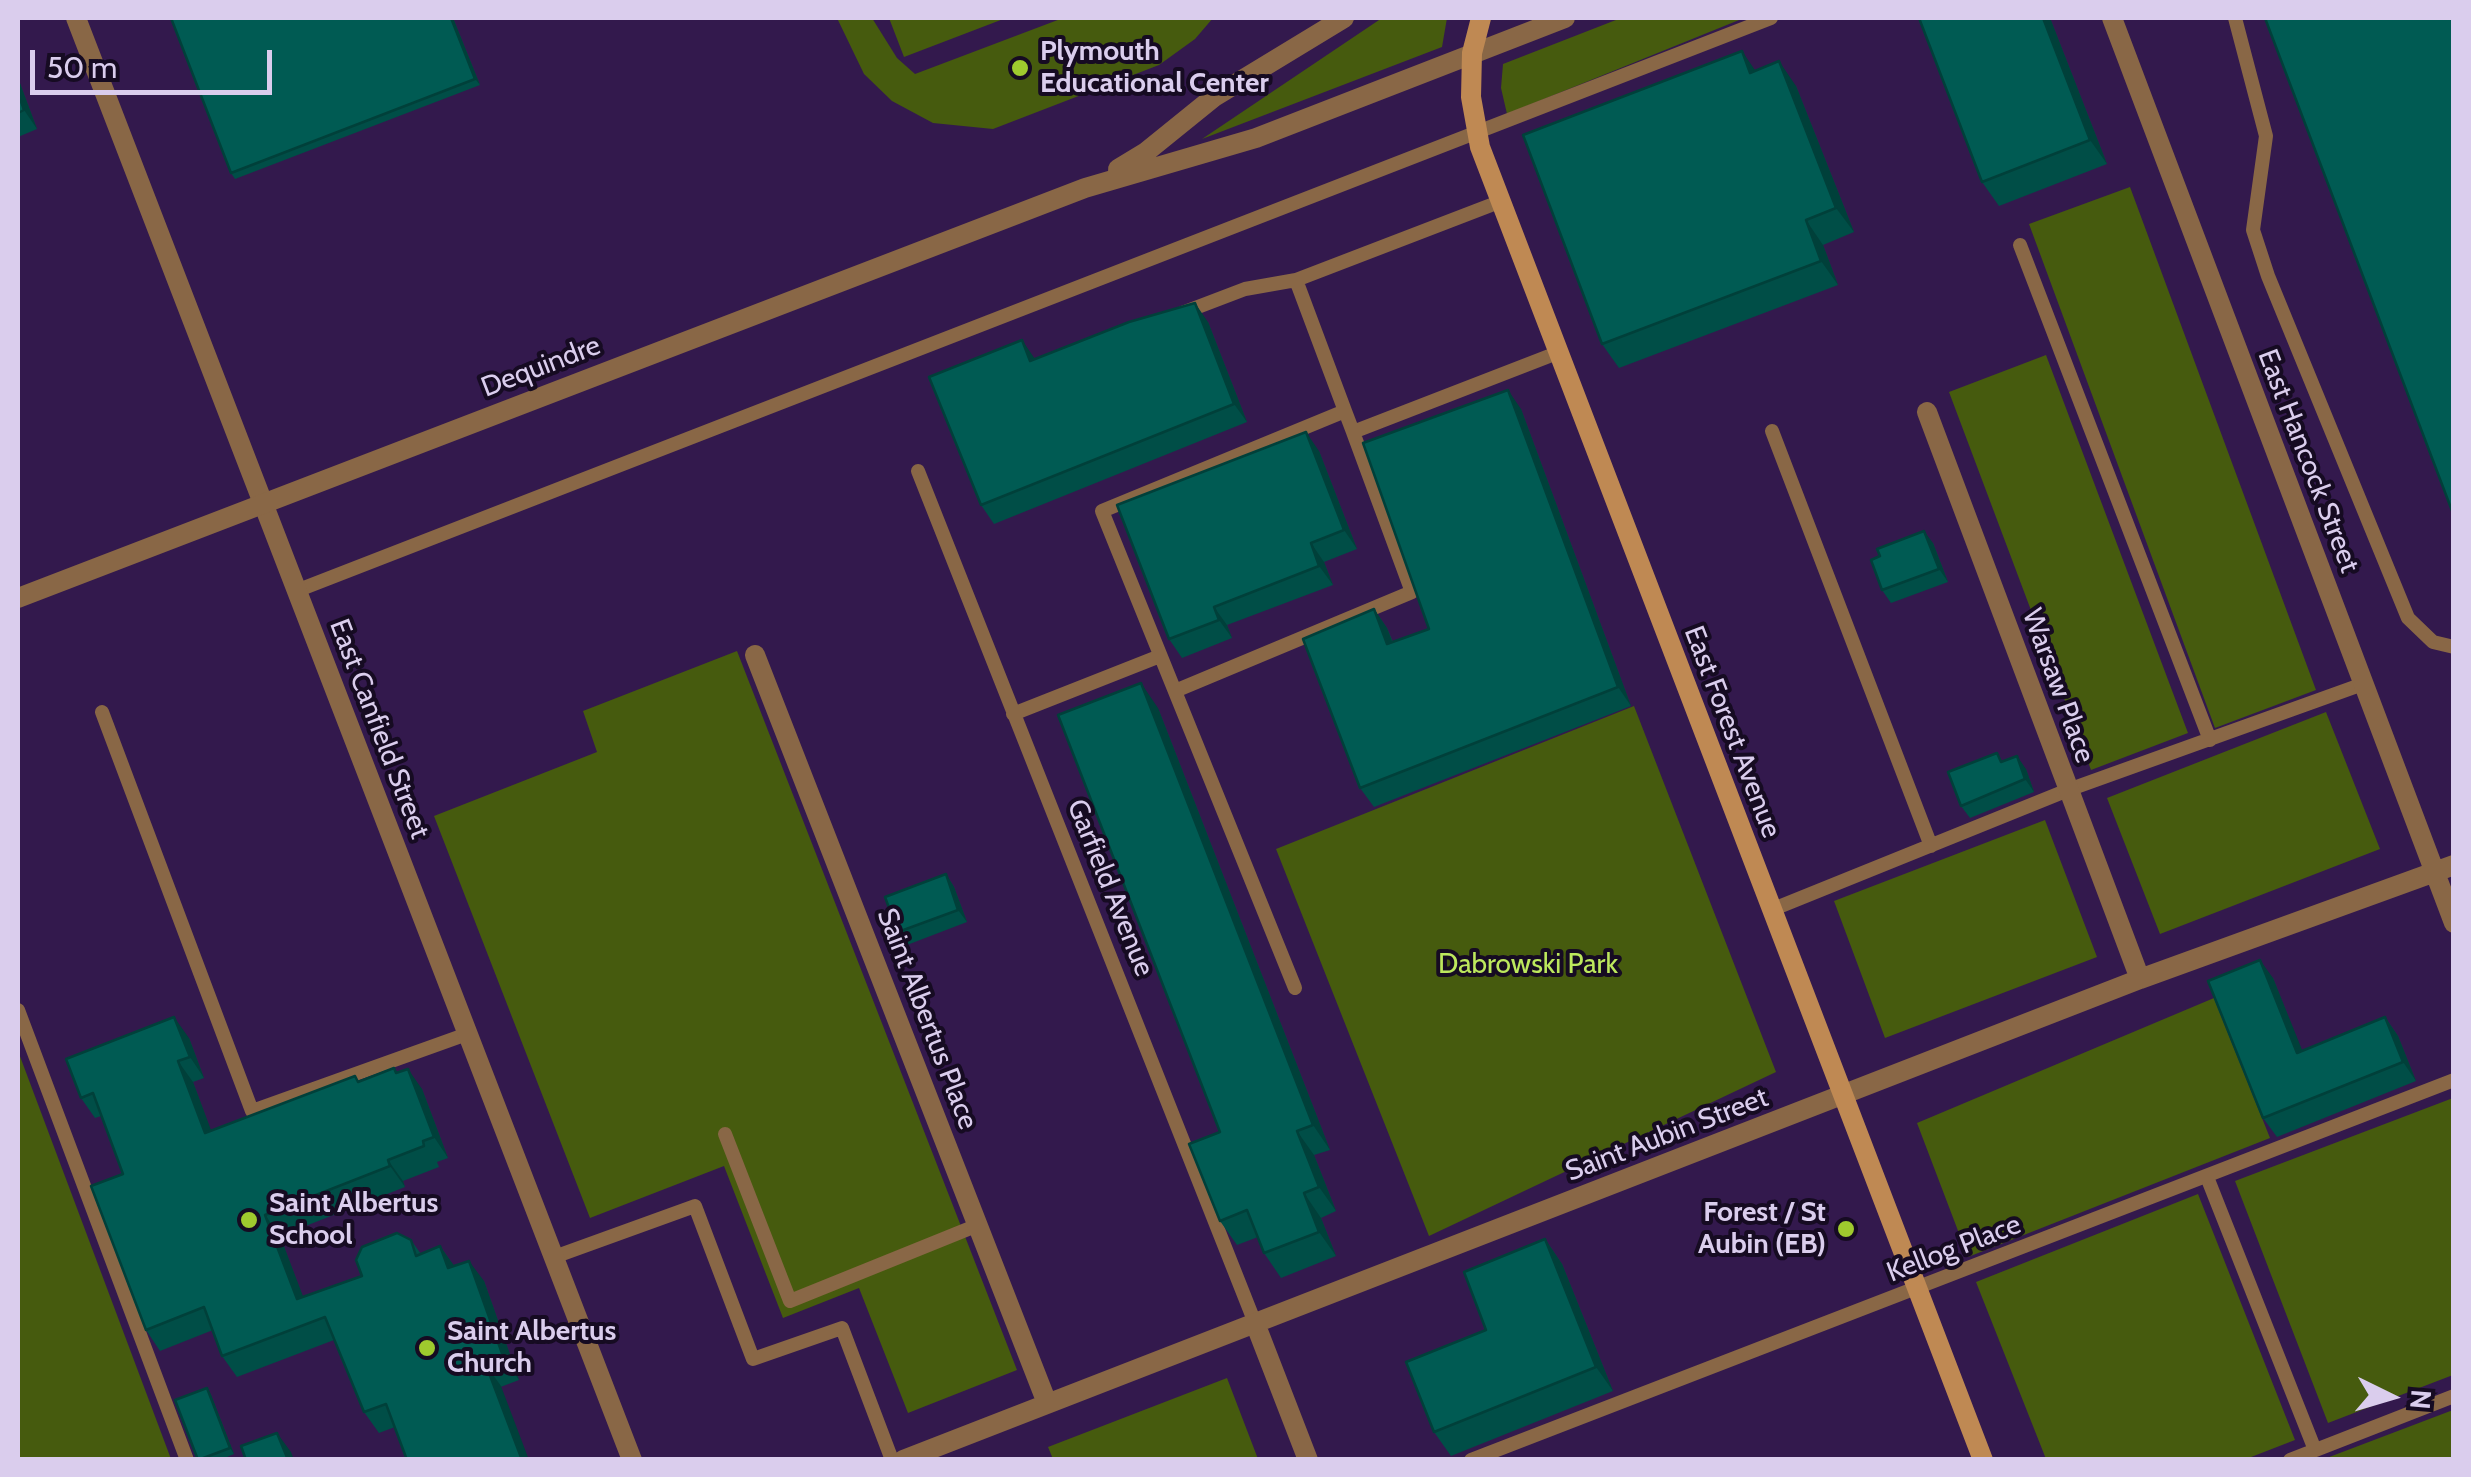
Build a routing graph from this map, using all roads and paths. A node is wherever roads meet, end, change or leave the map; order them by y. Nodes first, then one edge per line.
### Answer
1 (76, 18) edge
2 (1344, 18) edge
3 (1482, 18) edge
4 (1565, 18) edge
5 (1771, 18) edge
6 (2112, 18) edge
7 (2235, 18) edge
8 (1472, 53) junction
9 (1478, 133) junction
10 (1085, 188) junction
11 (1499, 202) junction
12 (2020, 246) dead end
13 (1296, 280) junction
14 (1172, 317) edge
15 (1557, 353) junction
16 (1345, 411) junction
17 (1927, 412) dead end
18 (1772, 431) dead end
19 (1353, 432) junction
20 (918, 472) dead end
21 (263, 503) junction
22 (296, 591) junction
23 (18, 598) edge
24 (2454, 646) edge
25 (755, 656) dead end
26 (1160, 656) junction
27 (2363, 684) junction
28 (1175, 692) junction
29 (102, 712) dead end
30 (1013, 714) junction
31 (2210, 740) junction
32 (2068, 790) junction
33 (1931, 846) junction
34 (2444, 869) edge
35 (1772, 910) junction
36 (2454, 923) edge
37 (2140, 980) junction
38 (1295, 988) dead end
39 (18, 1010) edge
40 (467, 1034) junction
41 (2454, 1080) edge
42 (1843, 1096) junction
43 (725, 1134) dead end
44 (2207, 1177) junction
45 (978, 1225) junction
46 (554, 1257) junction
47 (1918, 1290) junction
48 (1255, 1324) junction
49 (2454, 1396) edge
50 (1048, 1403) junction
51 (2315, 1450) junction
52 (187, 1460) edge
53 (632, 1460) edge
54 (892, 1460) edge
55 (903, 1460) edge
56 (1308, 1460) edge
57 (1471, 1460) edge
58 (1983, 1460) edge
59 (2290, 1460) edge

1 - 21 street, East Canfield Street
2 - 10 street, Dequindre
3 - 8 main road, East Forest Avenue
4 - 8 street, Dequindre
5 - 9 lane
6 - 27 street, East Hancock Street
7 - 24 lane
8 - 9 main road, East Forest Avenue
8 - 10 street, Dequindre
9 - 11 main road, East Forest Avenue
9 - 22 lane
10 - 21 street, Dequindre
11 - 13 lane
11 - 15 main road, East Forest Avenue
12 - 31 lane
13 - 14 lane
13 - 16 lane
15 - 19 lane
15 - 35 main road, East Forest Avenue
16 - 19 lane
16 - 26 lane
17 - 32 street, Warsaw Place
18 - 33 lane
19 - 28 lane
20 - 30 lane, Garfield Avenue
21 - 22 street, East Canfield Street
21 - 23 street, Dequindre
22 - 40 street, East Canfield Street
25 - 45 street, Saint Albertus Place
26 - 28 lane
26 - 30 lane
27 - 31 lane
27 - 34 street, East Hancock Street
28 - 38 lane
29 - 40 lane
30 - 48 lane, Garfield Avenue
31 - 32 lane
32 - 33 lane
32 - 37 street, Warsaw Place
33 - 35 lane
34 - 36 street, East Hancock Street
34 - 37 street, Saint Aubin Street
35 - 42 main road, East Forest Avenue
37 - 42 street, Saint Aubin Street
39 - 52 lane
40 - 46 street, East Canfield Street
41 - 44 lane, Kellog Place
42 - 47 main road, East Forest Avenue
42 - 48 street, Saint Aubin Street
43 - 45 lane
44 - 47 lane, Kellog Place
44 - 51 lane
45 - 50 street, Saint Albertus Place
46 - 53 street, East Canfield Street
46 - 54 lane
47 - 57 lane, Kellog Place
47 - 58 main road, East Forest Avenue
48 - 50 street, Saint Aubin Street
48 - 56 street
49 - 51 lane
50 - 55 street, Saint Aubin Street
51 - 59 lane

